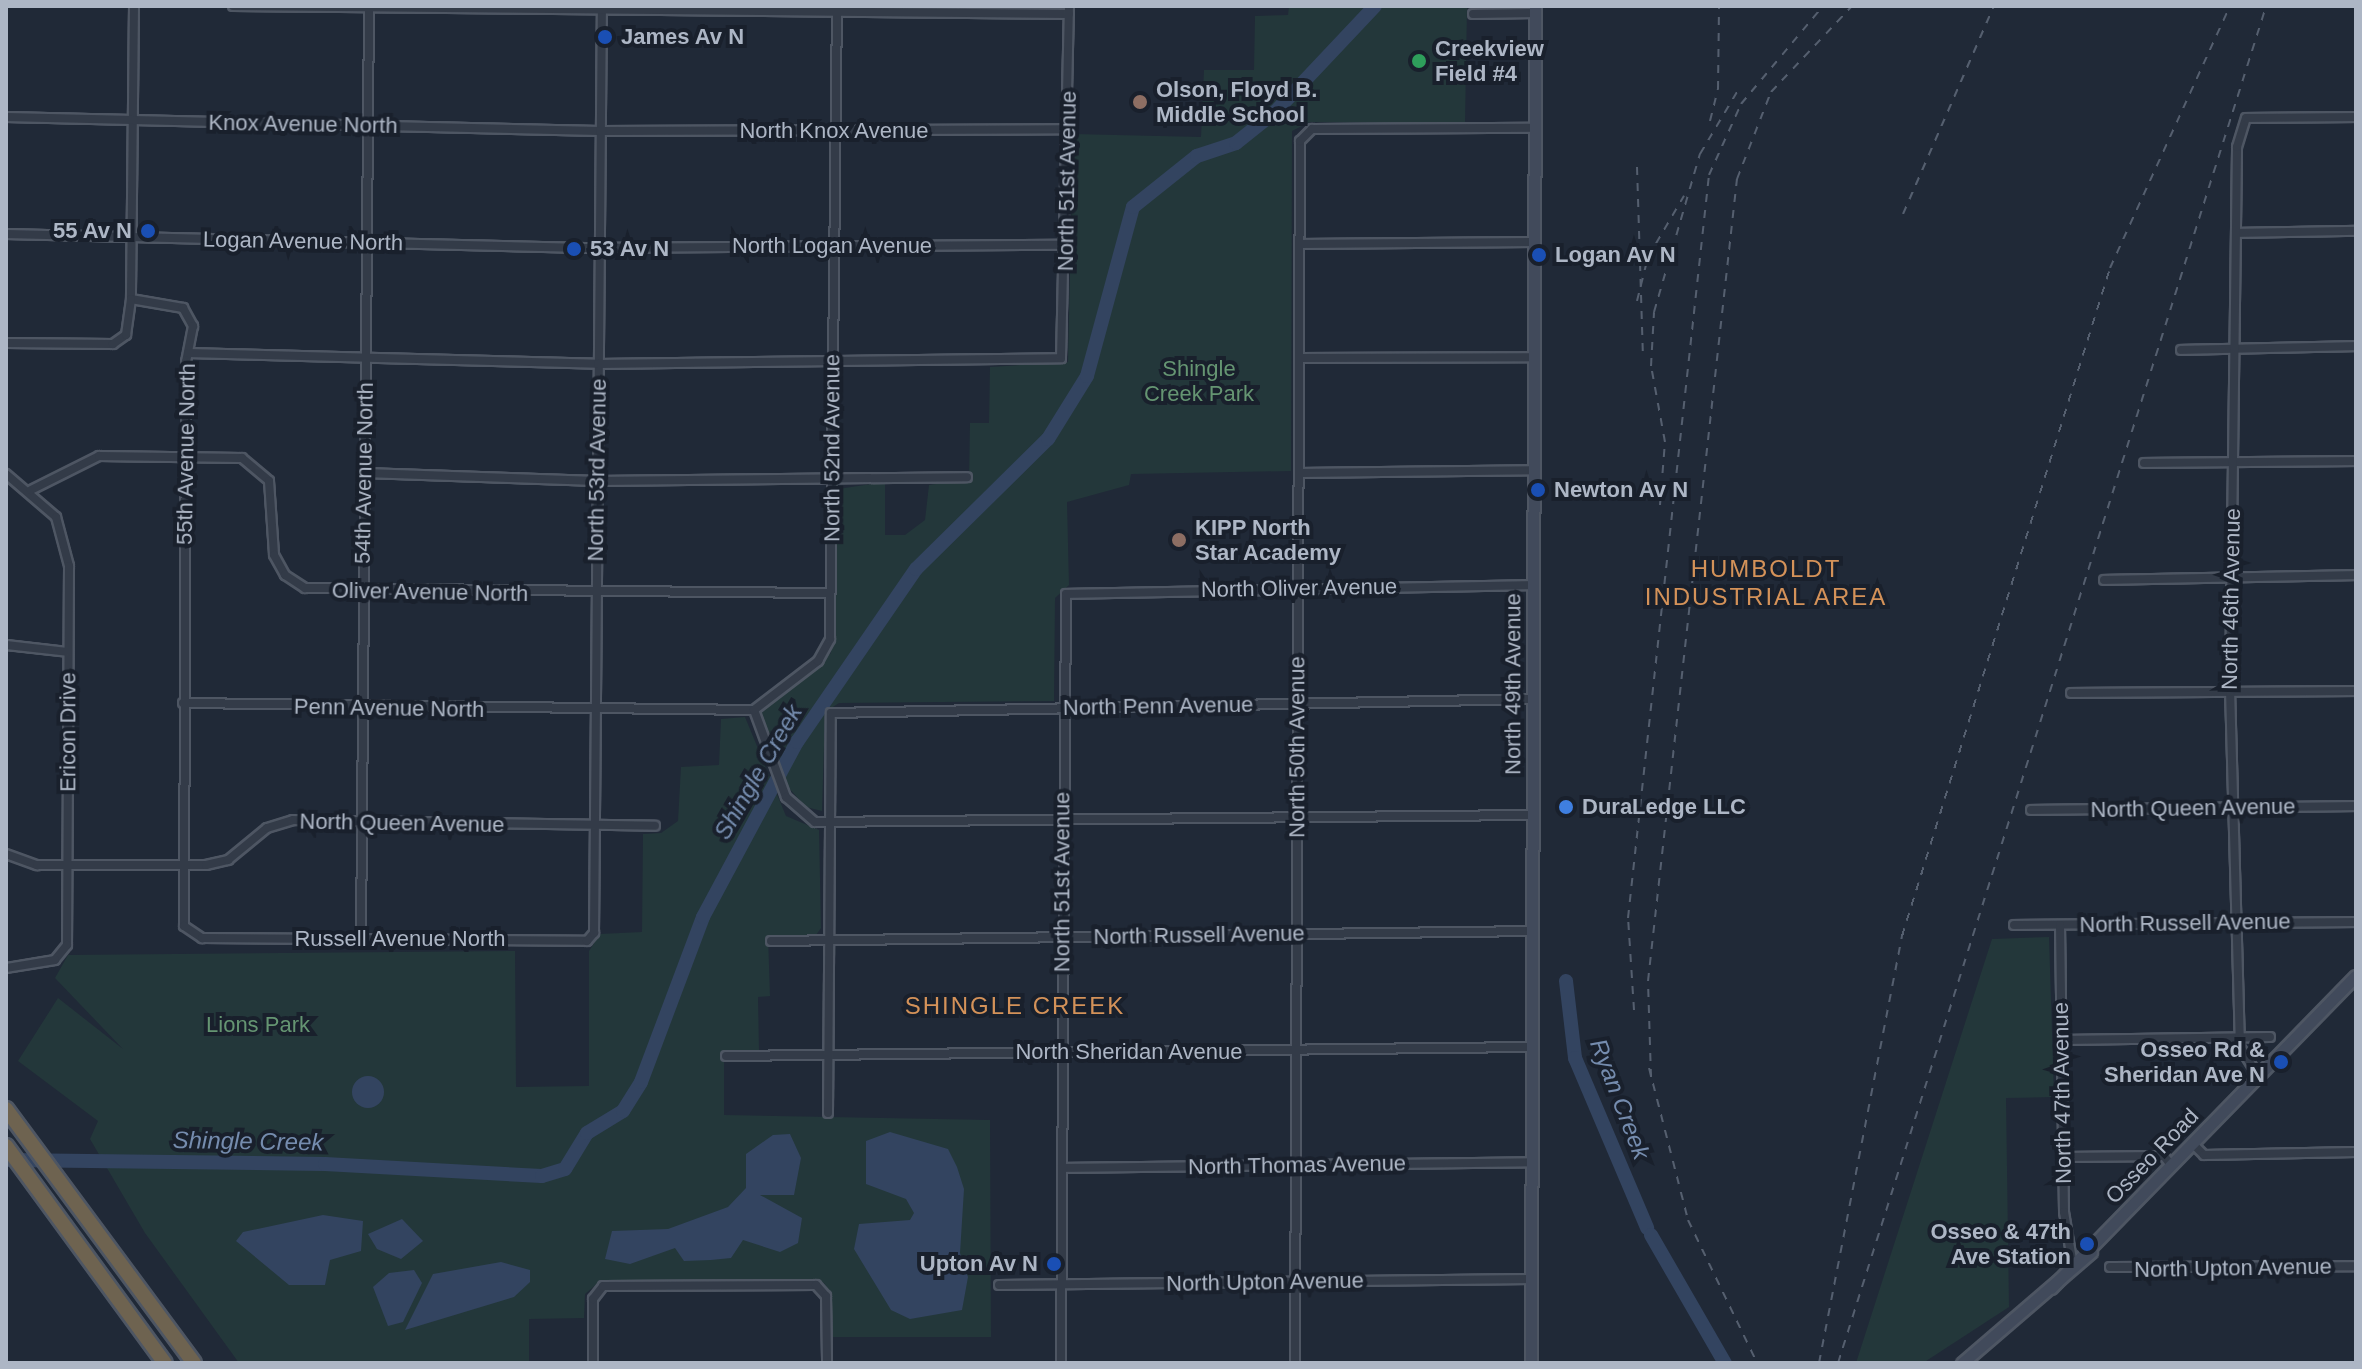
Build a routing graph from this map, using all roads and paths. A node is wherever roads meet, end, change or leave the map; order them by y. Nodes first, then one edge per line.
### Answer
1 (134, 6) edge
2 (233, 6) edge
3 (369, 8) edge
4 (1069, 10) edge
5 (1535, 10) edge
6 (602, 11) edge
7 (837, 11) edge
8 (1473, 14) dead end
9 (6, 117) edge
10 (2356, 117) edge
11 (133, 120) junction
12 (369, 125) junction
13 (1535, 128) junction
14 (1067, 129) junction
15 (600, 131) junction
16 (835, 131) junction
17 (2356, 231) edge
18 (2236, 233) junction
19 (6, 234) edge
20 (132, 237) junction
21 (367, 242) junction
22 (1534, 242) junction
23 (1300, 244) junction
24 (1065, 245) junction
25 (599, 247) junction
26 (834, 247) junction
27 (131, 299) junction
28 (6, 343) edge
29 (2356, 346) edge
30 (2234, 349) junction
31 (2181, 350) dead end
32 (188, 353) junction
33 (366, 356) junction
34 (1534, 357) junction
35 (1299, 358) junction
36 (832, 363) junction
37 (598, 364) junction
38 (186, 455) junction
39 (2356, 461) edge
40 (2233, 462) junction
41 (2144, 463) dead end
42 (1533, 470) junction
43 (365, 473) junction
44 (1299, 473) junction
45 (6, 474) edge
46 (967, 477) dead end
47 (832, 478) junction
48 (597, 481) junction
49 (31, 490) junction
50 (2356, 575) edge
51 (2231, 577) junction
52 (2104, 580) dead end
53 (1533, 585) junction
54 (1298, 588) junction
55 (363, 590) junction
56 (830, 593) junction
57 (1066, 594) joint
58 (596, 595) junction
59 (6, 645) edge
60 (68, 652) junction
61 (2356, 691) edge
62 (2230, 692) junction
63 (2071, 693) dead end
64 (1533, 699) junction
65 (183, 703) junction
66 (1297, 703) junction
67 (362, 707) junction
68 (1062, 707) junction
69 (754, 710) junction
70 (595, 713) junction
71 (2356, 806) edge
72 (2233, 807) junction
73 (2031, 810) dead end
74 (1532, 815) junction
75 (1297, 818) junction
76 (362, 821) junction
77 (1063, 822) junction
78 (829, 823) junction
79 (655, 826) dead end
80 (594, 827) junction
81 (6, 854) edge
82 (67, 865) junction
83 (183, 865) junction
84 (2237, 922) junction
85 (2356, 922) edge
86 (2014, 925) dead end
87 (2060, 925) junction
88 (1532, 931) junction
89 (594, 933) joint
90 (1296, 934) junction
91 (1062, 937) junction
92 (202, 938) joint
93 (361, 940) junction
94 (771, 941) dead end
95 (828, 941) junction
96 (6, 968) edge
97 (2356, 976) edge
98 (2240, 1037) junction
99 (2270, 1037) dead end
100 (2062, 1040) junction
101 (1532, 1047) junction
102 (1296, 1050) junction
103 (1063, 1052) junction
104 (827, 1055) junction
105 (726, 1056) dead end
106 (2257, 1074) junction
107 (6, 1109) edge
108 (828, 1113) dead end
109 (2192, 1143) junction
110 (6, 1146) edge
111 (2356, 1152) edge
112 (2063, 1157) junction
113 (1531, 1162) junction
114 (1295, 1165) junction
115 (2171, 1165) junction
116 (1062, 1168) junction
117 (2111, 1227) junction
118 (2072, 1260) junction
119 (2356, 1266) edge
120 (2110, 1267) dead end
121 (1531, 1279) junction
122 (1295, 1281) junction
123 (1061, 1284) junction
124 (999, 1285) dead end
125 (110, 1288) junction
126 (2051, 1288) junction
127 (158, 1363) edge
128 (165, 1363) edge
129 (194, 1363) edge
130 (593, 1363) edge
131 (827, 1363) edge
132 (1061, 1363) edge
133 (1295, 1363) edge
134 (1531, 1363) edge
135 (1962, 1363) edge

1 - 11 street
2 - 3 street
3 - 6 street
3 - 12 street, 54th Avenue North
4 - 7 street
4 - 14 street, North 51st Avenue
5 - 8 street
5 - 13 street, North 49th Avenue
6 - 7 street
6 - 15 street, North 53rd Avenue
7 - 16 street, North 52nd Avenue
9 - 11 street, Knox Avenue North
10 - 18 street, North 46th Avenue
11 - 12 street, Knox Avenue North
11 - 20 street
12 - 15 street, Knox Avenue North
12 - 21 street, 54th Avenue North
13 - 22 street, North 49th Avenue
13 - 23 street, North 50th Avenue
14 - 16 street, North Knox Avenue
14 - 24 street, North 51st Avenue
15 - 16 street, North Knox Avenue
15 - 25 street, North 53rd Avenue
16 - 26 street, North 52nd Avenue
17 - 18 street
18 - 30 street, North 46th Avenue
19 - 20 street, Logan Avenue North
20 - 21 street, Logan Avenue North
20 - 27 street
21 - 25 street, Logan Avenue North
21 - 33 street, 54th Avenue North
22 - 23 street
22 - 34 street, North 49th Avenue
23 - 35 street, North 50th Avenue
24 - 26 street, North Logan Avenue
24 - 36 street, North 51st Avenue
25 - 26 street, North Logan Avenue
25 - 37 street, North 53rd Avenue
26 - 36 street, North 52nd Avenue
27 - 28 street
27 - 32 street, 55th Avenue North
29 - 30 street
30 - 31 street
30 - 40 street, North 46th Avenue
32 - 33 street
32 - 38 street, 55th Avenue North
33 - 37 street
33 - 43 street, 54th Avenue North
34 - 35 street
34 - 42 street, North 49th Avenue
35 - 44 street, North 50th Avenue
36 - 37 street
36 - 47 street, North 52nd Avenue
37 - 48 street, North 53rd Avenue
38 - 49 street, Oliver Avenue North
38 - 55 street, Oliver Avenue North
38 - 65 street, 55th Avenue North
39 - 40 street
40 - 41 street
40 - 51 street, North 46th Avenue
42 - 44 street
42 - 53 street, North 49th Avenue
43 - 48 street
43 - 55 street, 54th Avenue North
44 - 54 street, North 50th Avenue
45 - 49 street, Ericon Drive
46 - 47 street
47 - 48 street
47 - 56 street, North 52nd Avenue
48 - 58 street, North 53rd Avenue
49 - 60 street, Ericon Drive
50 - 51 street
51 - 52 street
51 - 62 street, North 46th Avenue
53 - 54 street, North Oliver Avenue
53 - 64 street, North 49th Avenue
54 - 57 street, North Oliver Avenue
54 - 66 street, North 50th Avenue
55 - 58 street, Oliver Avenue North
55 - 67 street, 54th Avenue North
56 - 58 street
56 - 69 street, North 52nd Avenue
57 - 68 street, North 51st Avenue
58 - 70 street, North 53rd Avenue
59 - 60 street
60 - 82 street, Ericon Drive
61 - 62 street
62 - 63 street
62 - 72 street, North 46th Avenue
64 - 66 street, North Penn Avenue
64 - 74 street, North 49th Avenue
65 - 67 street, Penn Avenue North
65 - 83 street, 55th Avenue North
66 - 68 street, North Penn Avenue
66 - 75 street, North 50th Avenue
67 - 70 street, Penn Avenue North
67 - 76 street, 54th Avenue North
68 - 77 street, North 51st Avenue
68 - 78 street, North Penn Avenue
69 - 70 street
69 - 78 street
70 - 80 street, North 53rd Avenue
71 - 72 street, North Queen Avenue
72 - 73 street, North Queen Avenue
72 - 84 street, North 46th Avenue
74 - 75 street
74 - 88 street, North 49th Avenue
75 - 77 street
75 - 90 street, North 50th Avenue
76 - 80 street, North Queen Avenue
76 - 83 street, North Queen Avenue
76 - 93 street, 54th Avenue North
77 - 78 street
77 - 91 street, North 51st Avenue
78 - 95 street
79 - 80 street, North Queen Avenue
80 - 89 street, North 53rd Avenue
81 - 82 street, North Queen Avenue
82 - 83 street, North Queen Avenue
82 - 96 street, Ericon Drive
83 - 92 street, 55th Avenue North
84 - 85 street, North Russell Avenue
84 - 87 street, North Russell Avenue
84 - 98 street, North 46th Avenue
86 - 87 street, North Russell Avenue
87 - 100 street, North 47th Avenue
88 - 90 street, North Russell Avenue
88 - 101 street, North 49th Avenue
89 - 93 street, Russell Avenue North
90 - 91 street, North Russell Avenue
90 - 102 street, North 50th Avenue
91 - 95 street, North Russell Avenue
91 - 103 street, North 51st Avenue
92 - 93 street, Russell Avenue North
94 - 95 street, North Russell Avenue
95 - 104 street
97 - 106 street, Osseo Road
98 - 99 street
98 - 100 street
98 - 106 street, North 46th Avenue
100 - 112 street, North 47th Avenue
101 - 102 street, North Sheridan Avenue
101 - 113 street, North 49th Avenue
102 - 103 street, North Sheridan Avenue
102 - 114 street, North 50th Avenue
103 - 104 street, North Sheridan Avenue
103 - 116 street, North 51st Avenue
104 - 105 street, North Sheridan Avenue
104 - 108 street
106 - 109 street, Osseo Road
107 - 129 highway
109 - 111 street
109 - 115 street, Osseo Road
110 - 125 highway
112 - 115 street
112 - 118 street, North 47th Avenue
113 - 114 street, North Thomas Avenue
113 - 121 street, North 49th Avenue
114 - 116 street, North Thomas Avenue
114 - 122 street, North 50th Avenue
115 - 117 street, Osseo Road
116 - 123 street, North 51st Avenue
117 - 118 street, Osseo Road
117 - 126 street, Osseo Road
118 - 126 street, Osseo Road
119 - 120 street, North Upton Avenue
121 - 122 street, North Upton Avenue
121 - 134 street, North 49th Avenue
122 - 123 street, North Upton Avenue
122 - 133 street, North 50th Avenue
123 - 124 street, North Upton Avenue
123 - 132 street, North 51st Avenue
125 - 127 highway
125 - 128 highway
126 - 135 street, Osseo Road
130 - 131 street

